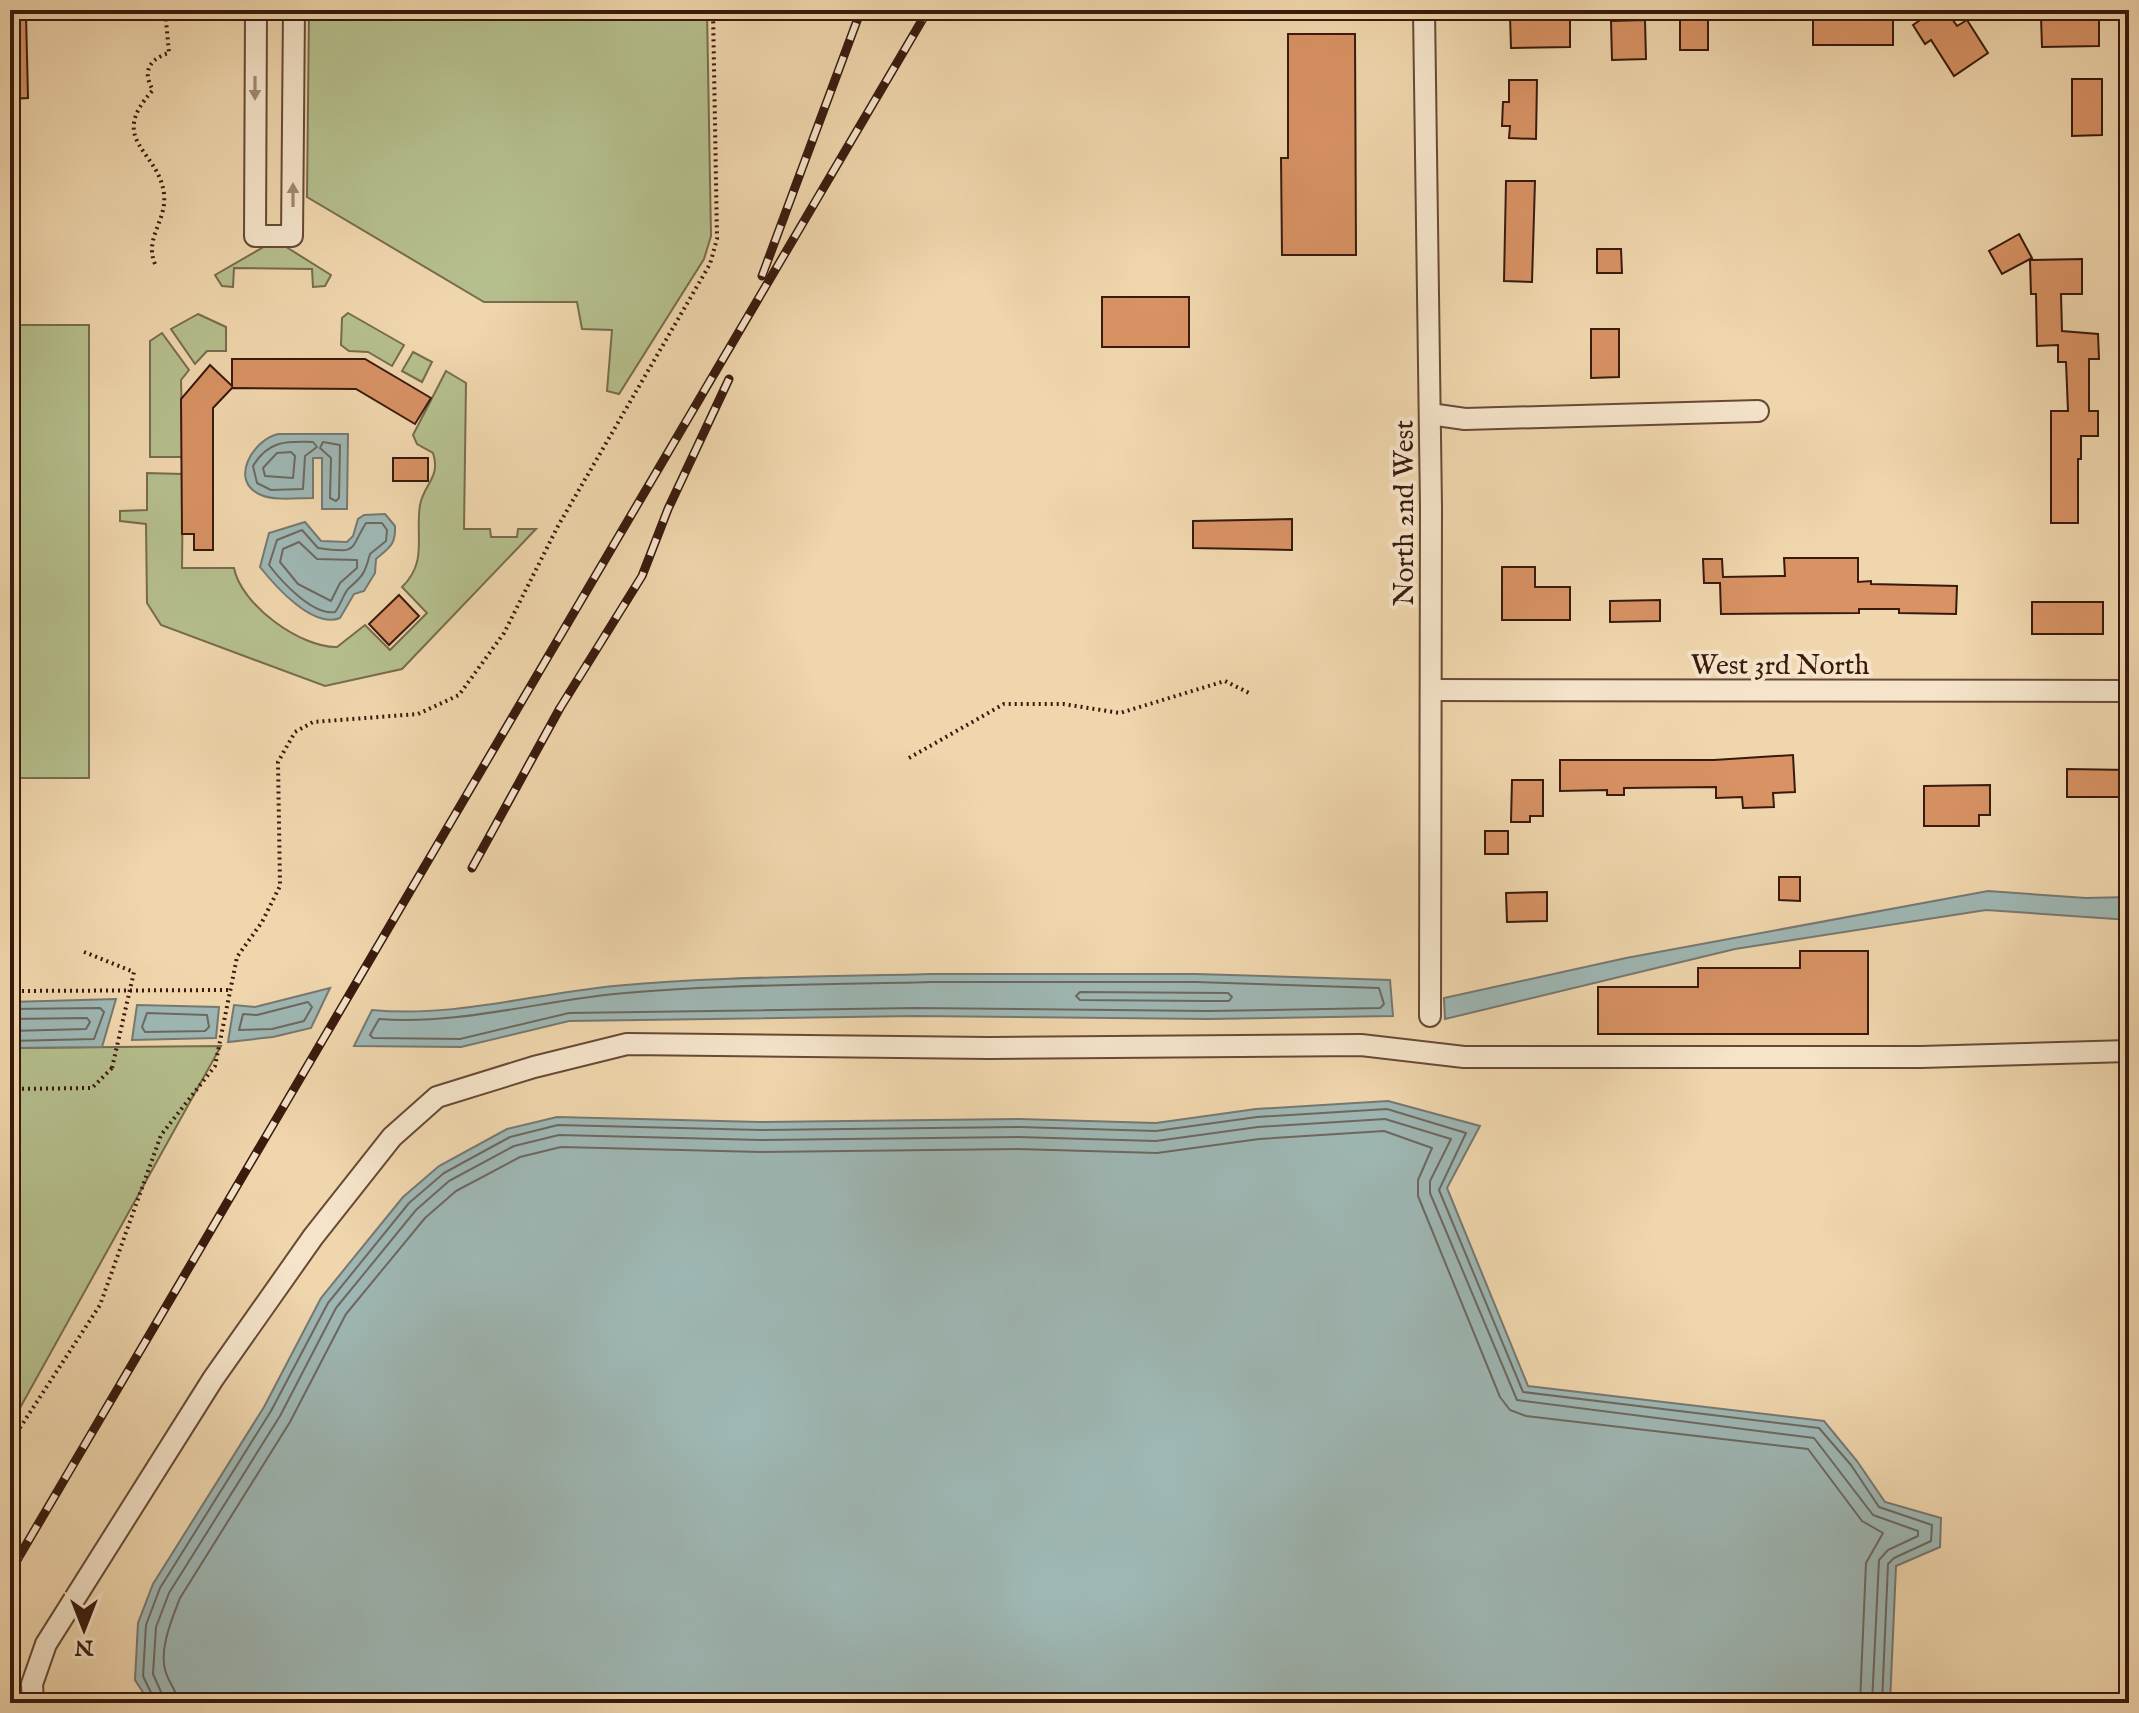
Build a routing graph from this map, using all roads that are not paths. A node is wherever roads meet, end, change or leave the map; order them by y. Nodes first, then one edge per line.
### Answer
1 (256, 10) edge
2 (294, 10) edge
3 (1424, 10) edge
4 (1758, 411) dead end
5 (1430, 414) junction
6 (1431, 690) junction
7 (2129, 691) edge
8 (1430, 1016) dead end
9 (2129, 1051) edge
10 (33, 1703) edge

1 -> 2 street
3 - 5 street, North 2nd West
4 - 5 street
5 - 6 street, North 2nd West
6 - 7 street, West 3rd North
6 - 8 street, North 2nd West
9 - 10 street

